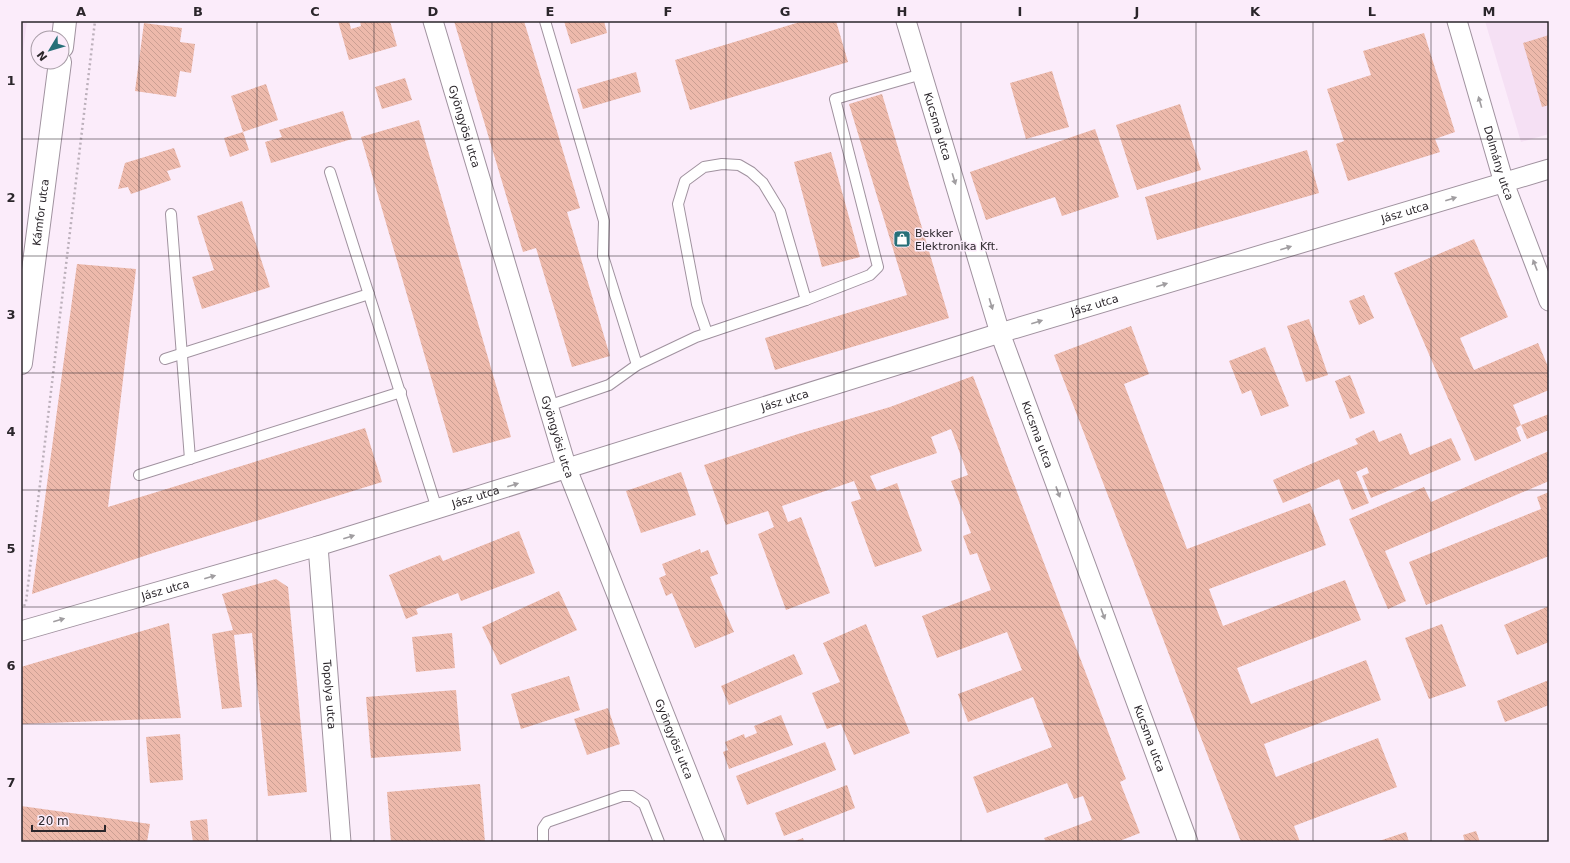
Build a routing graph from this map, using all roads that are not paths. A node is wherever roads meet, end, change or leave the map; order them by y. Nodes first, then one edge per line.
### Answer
1 (433, 21) edge
2 (545, 21) edge
3 (906, 21) edge
4 (1457, 21) edge
5 (59, 70) edge
6 (922, 74) junction
7 (1549, 169) edge
8 (330, 172) dead end
9 (1504, 183) junction
10 (170, 214) dead end
11 (369, 294) junction
12 (806, 300) junction
13 (1549, 301) edge
14 (707, 333) junction
15 (23, 334) edge
16 (1000, 334) junction
17 (182, 354) junction
18 (165, 359) dead end
19 (21, 363) edge
20 (638, 365) junction
21 (401, 392) junction
22 (548, 406) junction
23 (190, 459) junction
24 (566, 469) junction
25 (139, 475) dead end
26 (437, 509) junction
27 (318, 546) junction
28 (21, 631) edge
29 (341, 842) edge
30 (543, 842) edge
31 (659, 842) edge
32 (715, 842) edge
33 (1188, 842) edge

1 - 22 street, Gyöngyösi utca
2 - 20 lane
3 - 6 street, Kucsma utca
9 -> 4 street, Dolmány utca
5 - 15 street, Kámfor utca
6 - 12 lane
6 -> 16 street, Kucsma utca
7 - 9 street, Jász utca
8 - 11 lane
13 -> 9 street, Dolmány utca
16 -> 9 street, Jász utca
10 - 17 lane
11 - 17 lane
11 - 21 lane
12 - 14 lane
12 - 14 lane
14 - 20 lane
15 - 19 street, Kámfor utca
16 - 24 street, Jász utca
16 -> 33 street, Kucsma utca
17 - 18 lane
17 - 23 lane
20 - 22 lane
21 - 23 lane
21 - 26 lane
22 - 24 street, Gyöngyösi utca
23 - 25 lane
26 -> 24 street, Jász utca
24 - 32 street, Gyöngyösi utca
27 -> 26 street, Jász utca
28 -> 27 street, Jász utca
27 - 29 street, Topolya utca
30 - 31 lane

